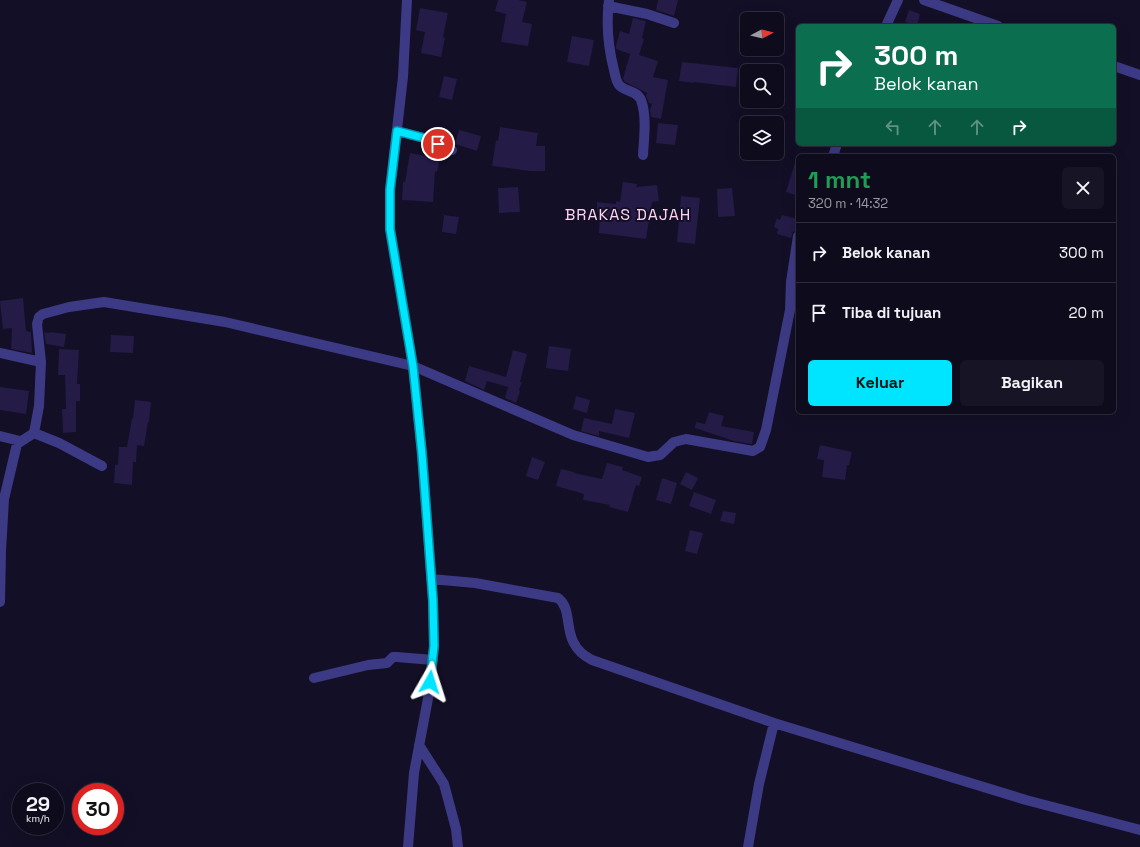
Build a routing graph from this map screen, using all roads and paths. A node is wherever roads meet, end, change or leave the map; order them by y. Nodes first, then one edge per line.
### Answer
1 (407, 0) edge
2 (898, 0) edge
3 (924, 0) edge
4 (608, 3) edge
5 (674, 23) dead end
6 (887, 24) edge
7 (992, 24) edge
8 (1116, 67) edge
9 (1140, 75) edge
10 (397, 131) junction
11 (452, 150) dead end
12 (643, 155) dead end
13 (796, 249) edge
14 (0, 352) edge
15 (41, 362) junction
16 (413, 366) junction
17 (34, 433) junction
18 (0, 436) edge
19 (20, 442) junction
20 (102, 466) dead end
21 (431, 579) junction
22 (0, 602) edge
23 (433, 660) junction
24 (314, 678) dead end
25 (774, 723) junction
26 (419, 745) junction
27 (1140, 830) edge
28 (408, 847) edge
29 (458, 847) edge
30 (748, 847) edge

1 - 10 street
2 - 6 street
3 - 7 street
4 - 5 street
4 - 12 street
8 - 9 street
10 - 11 street
10 - 16 street
13 - 16 street
14 - 15 street
15 - 16 street
15 - 17 street
16 - 21 street
17 - 19 street
17 - 20 street
18 - 19 street
19 - 22 street
21 - 23 street
21 - 25 street
23 - 24 street
23 - 26 street
25 - 27 street
25 - 30 street
26 - 28 street
26 - 29 street

